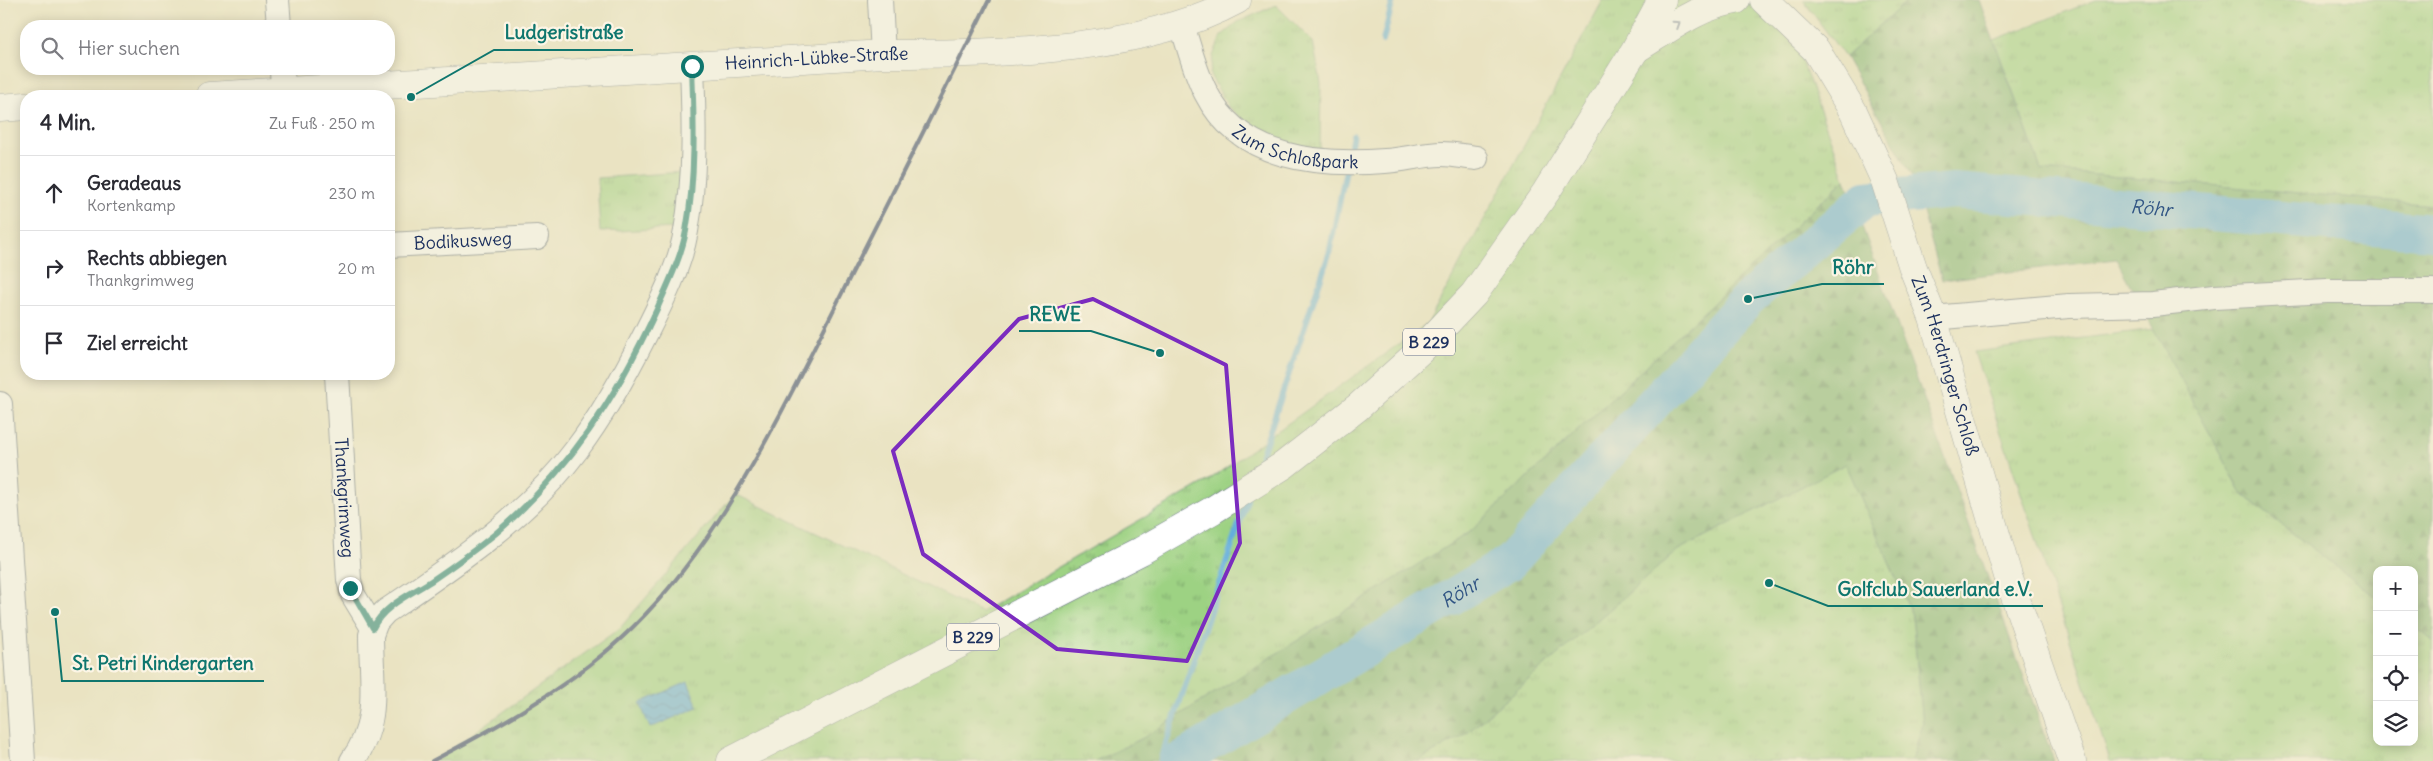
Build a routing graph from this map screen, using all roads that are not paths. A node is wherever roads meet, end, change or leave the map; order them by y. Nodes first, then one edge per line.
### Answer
1 (278, 0) edge
2 (880, 0) edge
3 (1237, 0) edge
4 (1662, 0) edge
5 (1736, 0) edge
6 (1764, 0) edge
7 (279, 20) edge
8 (1182, 24) junction
9 (1635, 50) junction
10 (883, 54) junction
11 (692, 66) junction
12 (292, 87) edge
13 (264, 90) edge
14 (20, 106) edge
15 (0, 108) edge
16 (1476, 158) dead end
17 (537, 237) dead end
18 (395, 245) edge
19 (2433, 291) edge
20 (1933, 318) junction
21 (336, 380) edge
22 (0, 404) edge
23 (373, 628) junction
24 (23, 761) edge
25 (352, 761) edge
26 (731, 761) edge
27 (2072, 761) edge

1 - 7 street
2 - 10 street
3 - 8 street, Heinrich-Lübke-Straße
4 - 9 street, B 229
9 -> 5 street
6 - 20 street, Zum Herdringer Schloß
8 - 10 street, Heinrich-Lübke-Straße
8 - 16 street, Zum Schloßpark
9 - 26 street, B 229
10 - 11 street, Heinrich-Lübke-Straße
11 - 12 street, Heinrich-Lübke-Straße
11 - 23 street
12 - 13 street, Heinrich-Lübke-Straße
14 - 15 street
17 - 18 street, Bodikusweg
19 - 20 street
20 - 27 street, Zum Herdringer Schloß
21 - 23 street, Thankgrimweg
22 - 24 street
23 - 25 street

